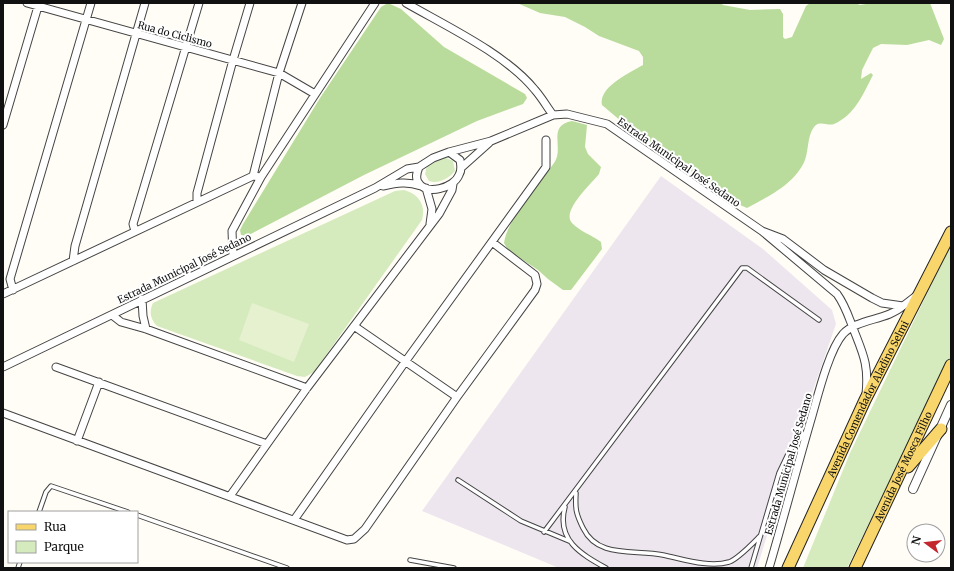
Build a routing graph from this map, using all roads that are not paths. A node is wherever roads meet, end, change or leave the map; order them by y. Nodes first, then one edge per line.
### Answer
1 (27, 3) edge
2 (91, 3) edge
3 (146, 3) edge
4 (199, 3) edge
5 (250, 3) edge
6 (302, 3) edge
7 (375, 3) edge
8 (406, 3) edge
9 (38, 5) edge
10 (86, 20) junction
11 (137, 34) junction
12 (186, 47) junction
13 (233, 60) junction
14 (279, 73) junction
15 (315, 94) junction
16 (553, 115) junction
17 (3, 125) edge
18 (546, 140) dead end
19 (491, 141) junction
20 (449, 152) junction
21 (419, 167) junction
22 (461, 168) junction
23 (253, 176) junction
24 (260, 177) junction
25 (453, 184) junction
26 (424, 187) junction
27 (375, 188) junction
28 (197, 202) junction
29 (429, 226) junction
30 (762, 231) junction
31 (135, 232) junction
32 (951, 232) edge
33 (492, 242) junction
34 (233, 256) junction
35 (72, 261) junction
36 (12, 290) junction
37 (3, 294) edge
38 (919, 294) junction
39 (142, 300) junction
40 (903, 306) junction
41 (112, 315) junction
42 (820, 320) dead end
43 (354, 326) junction
44 (852, 327) junction
45 (146, 329) junction
46 (405, 362) junction
47 (951, 365) edge
48 (3, 367) edge
49 (56, 367) dead end
50 (99, 382) junction
51 (307, 388) junction
52 (457, 397) junction
53 (865, 400) junction
54 (951, 405) edge
55 (3, 413) edge
56 (951, 415) edge
57 (941, 429) junction
58 (808, 430) junction
59 (77, 441) junction
60 (267, 444) junction
61 (900, 476) junction
62 (458, 480) dead end
63 (913, 489) dead end
64 (576, 492) junction
65 (230, 496) junction
66 (566, 504) junction
67 (39, 511) edge
68 (125, 511) edge
69 (138, 515) edge
70 (294, 520) junction
71 (544, 532) junction
72 (760, 536) junction
73 (569, 541) junction
74 (410, 560) dead end
75 (274, 563) junction
76 (790, 565) edge
77 (272, 568) edge
78 (287, 568) edge
79 (454, 568) edge
80 (606, 568) edge
81 (751, 568) edge
82 (769, 568) edge
83 (854, 568) edge

1 - 9 street, Rua do Ciclismo
2 - 10 street
3 - 11 street
4 - 12 street
5 - 13 street
6 - 14 street
7 - 15 street
8 - 16 street
9 - 10 street, Rua do Ciclismo
9 - 17 street
10 - 11 street, Rua do Ciclismo
10 - 36 street
11 - 12 street, Rua do Ciclismo
11 - 35 street
12 - 13 street, Rua do Ciclismo
12 - 31 street
13 - 14 street, Rua do Ciclismo
13 - 28 street
14 - 15 street, Rua do Ciclismo
14 - 23 street
15 - 24 street
16 - 19 street, Estrada Municipal José Sedano
16 - 30 street, Estrada Municipal José Sedano
18 - 33 street
19 - 20 street, Estrada Municipal José Sedano
19 - 22 street, Estrada Municipal José Sedano
20 - 21 street
20 - 22 street
21 - 26 street
21 - 27 street, Estrada Municipal José Sedano
22 - 25 street
23 - 24 street
23 - 28 street
24 - 34 street
25 - 26 street
25 - 29 street
26 - 27 street, Estrada Municipal José Sedano
26 - 29 street
27 - 34 street, Estrada Municipal José Sedano
28 - 31 street
29 - 43 street
30 - 40 street, Estrada Municipal José Sedano
30 - 44 street, Estrada Municipal José Sedano
31 - 35 street
32 - 38 main road, Avenida Comendador Aladino Selmi
33 - 46 street
33 - 52 street
34 - 39 street, Estrada Municipal José Sedano
35 - 36 street
36 - 37 street
38 - 40 street, Estrada Municipal José Sedano
38 - 53 main road, Avenida Comendador Aladino Selmi
39 - 41 street, Estrada Municipal José Sedano
39 - 45 street
40 - 44 street, Estrada Municipal José Sedano
41 - 45 street
41 - 48 street, Estrada Municipal José Sedano
42 - 64 lane
43 - 46 street
43 - 51 street
44 - 53 street, Estrada Municipal José Sedano
44 - 58 street, Estrada Municipal José Sedano
45 - 51 street
46 - 52 street
46 - 70 street
47 - 61 main road, Avenida José Mosca Filho
49 - 50 street
50 - 59 street
50 - 60 street
51 - 60 street
52 - 70 street
53 - 76 main road, Avenida Comendador Aladino Selmi
54 - 57 street
55 - 59 street
56 - 57 street
57 - 61 main road
57 - 63 street
58 - 72 lane
58 - 82 street, Estrada Municipal José Sedano
59 - 65 street
60 - 65 street
61 - 83 main road, Avenida José Mosca Filho
62 - 71 lane
64 - 66 lane
64 - 72 lane
65 - 70 street
66 - 71 lane
66 - 73 lane
67 - 68 lane
69 - 75 lane
71 - 73 lane
72 - 81 lane
73 - 80 lane
74 - 79 lane
75 - 77 lane
75 - 78 lane

